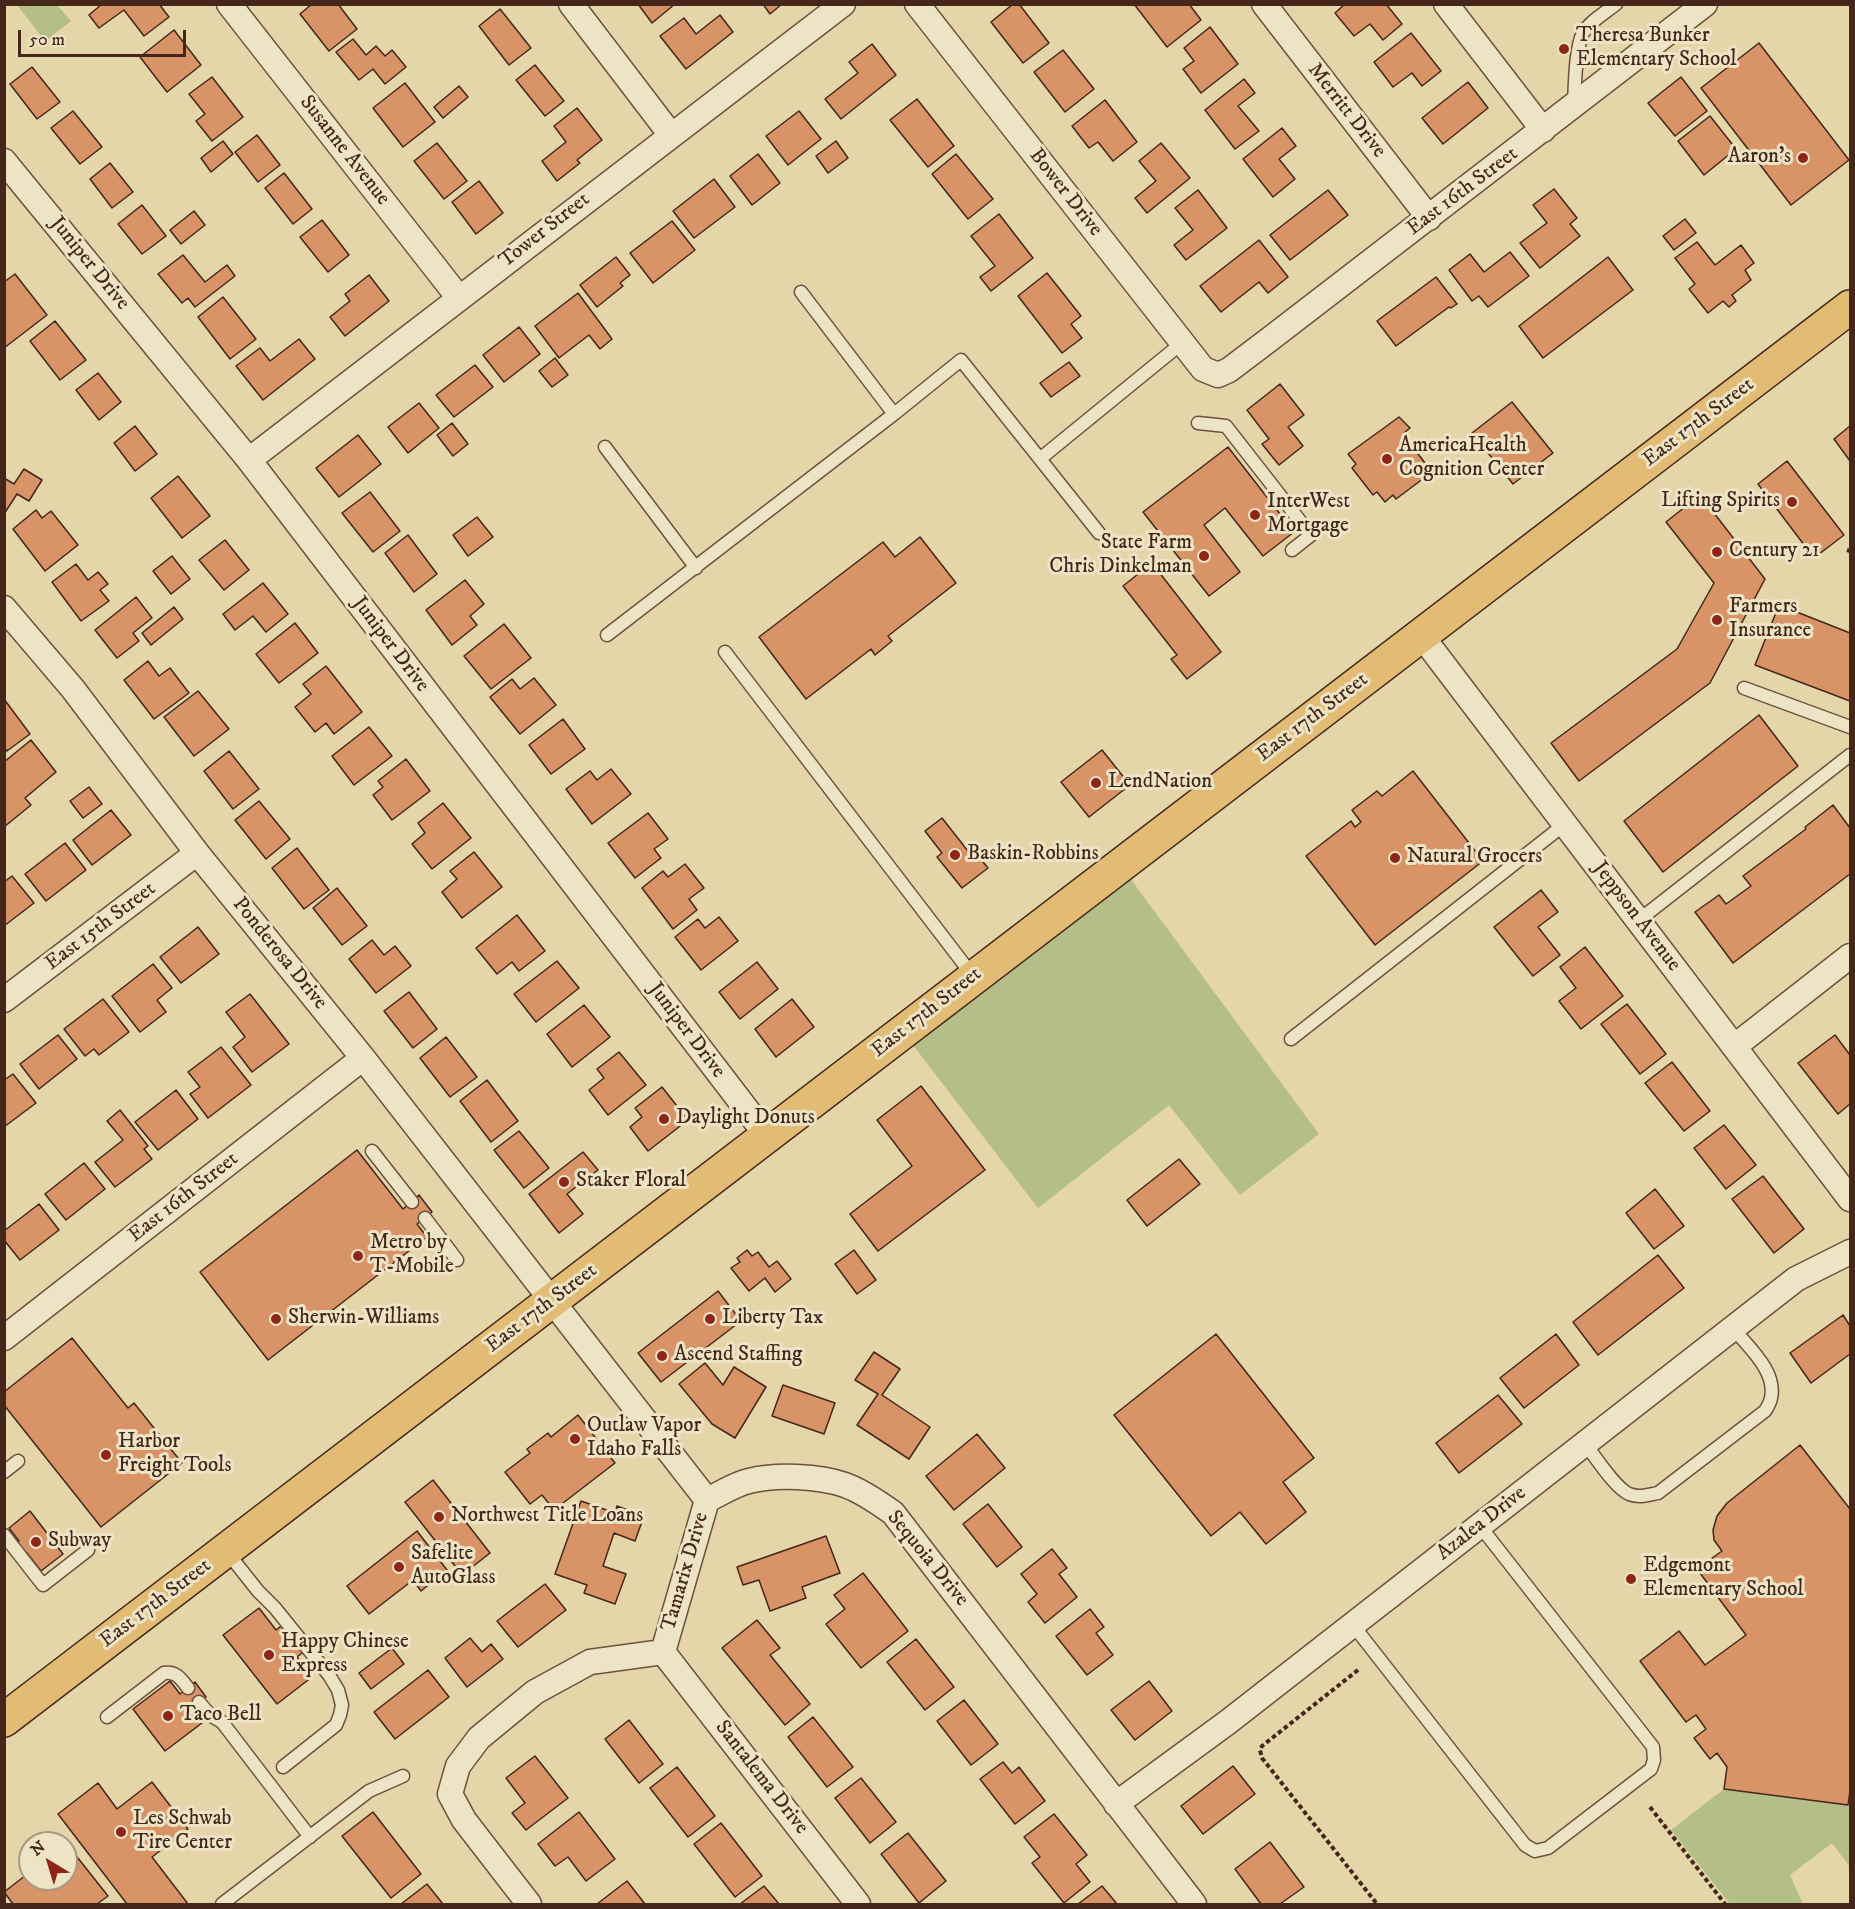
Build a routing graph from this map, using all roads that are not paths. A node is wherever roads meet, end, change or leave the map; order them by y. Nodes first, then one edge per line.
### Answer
1 (229, 4) edge
2 (571, 4) edge
3 (843, 4) edge
4 (917, 4) edge
5 (1264, 4) edge
6 (1446, 4) edge
7 (1616, 4) edge
8 (1705, 4) edge
9 (1574, 107) junction
10 (1543, 130) junction
11 (671, 135) junction
12 (4, 161) edge
13 (1429, 218) junction
14 (801, 292) dead end
15 (459, 298) junction
16 (1851, 307) edge
17 (1182, 343) junction
18 (1218, 375) joint
19 (894, 414) junction
20 (1198, 423) dead end
21 (605, 447) dead end
22 (1041, 458) junction
23 (249, 460) junction
24 (1099, 533) dead end
25 (1292, 550) dead end
26 (696, 568) junction
27 (4, 608) edge
28 (607, 635) dead end
29 (1421, 635) junction
30 (725, 652) dead end
31 (1744, 688) dead end
32 (1851, 727) edge
33 (1851, 755) edge
34 (1566, 824) junction
35 (197, 853) junction
36 (1639, 920) junction
37 (1851, 956) edge
38 (974, 977) junction
39 (4, 1000) edge
40 (1291, 1039) dead end
41 (1735, 1046) junction
42 (363, 1058) junction
43 (767, 1137) junction
44 (372, 1151) dead end
45 (1851, 1198) edge
46 (412, 1202) dead end
47 (425, 1218) dead end
48 (1851, 1252) edge
49 (457, 1260) dead end
50 (551, 1302) junction
51 (1733, 1328) junction
52 (4, 1338) edge
53 (1585, 1444) junction
54 (18, 1461) dead end
55 (4, 1472) edge
56 (707, 1500) junction
57 (1480, 1526) junction
58 (4, 1535) edge
59 (88, 1550) dead end
60 (226, 1551) junction
61 (1353, 1625) junction
62 (663, 1652) junction
63 (188, 1688) dead end
64 (199, 1702) dead end
65 (107, 1717) dead end
66 (4, 1720) edge
67 (283, 1767) dead end
68 (402, 1776) dead end
69 (1116, 1804) junction
70 (310, 1837) junction
71 (222, 1905) edge
72 (529, 1905) edge
73 (858, 1905) edge
74 (1194, 1905) edge

1 - 15 street, Susanne Avenue
2 - 11 street
3 - 11 street, Tower Street
4 - 17 street, Bower Drive
5 - 13 street, Merritt Drive
6 - 10 street
7 - 9 lane
8 - 9 street, East 16th Street
9 - 10 street, East 16th Street
10 - 13 street, East 16th Street
11 - 15 street, Tower Street
12 - 23 street, Juniper Drive
13 - 18 street, East 16th Street
14 - 19 lane
15 - 23 street, Tower Street
16 - 29 main road, East 17th Street
17 - 18 street, Bower Drive
17 - 22 lane
19 - 22 lane
19 - 26 lane
20 - 25 lane
21 - 26 lane
22 - 24 lane
23 - 43 street, Juniper Drive
26 - 28 lane
27 - 35 street, Ponderosa Drive
29 - 34 street, Jeppson Avenue
29 - 38 main road, East 17th Street
30 - 38 lane
31 - 32 lane
33 - 36 lane
34 - 36 street, Jeppson Avenue
34 - 40 lane
35 - 39 street, East 15th Street
35 - 42 street, Ponderosa Drive
36 - 41 street, Jeppson Avenue
37 - 41 street
38 - 43 main road, East 17th Street
41 - 45 street, Jeppson Avenue
42 - 50 street, Ponderosa Drive
42 - 52 street, East 16th Street
43 - 50 main road, East 17th Street
44 - 46 lane
47 - 49 lane
48 - 51 street, Azalea Drive
50 - 56 street
50 - 60 main road, East 17th Street
51 - 53 street, Azalea Drive
51 - 53 lane
53 - 57 street, Azalea Drive
54 - 55 lane
56 - 62 street, Tamarix Drive
56 - 69 street, Sequoia Drive
57 - 61 street, Azalea Drive
57 - 61 lane
58 - 59 lane
60 - 66 main road, East 17th Street
60 - 67 lane
61 - 69 street, Azalea Drive
62 - 72 street, Tamarix Drive
62 - 73 street, Santalema Drive
63 - 65 lane
64 - 70 lane
68 - 70 lane
69 - 74 street, Sequoia Drive
70 - 71 lane

